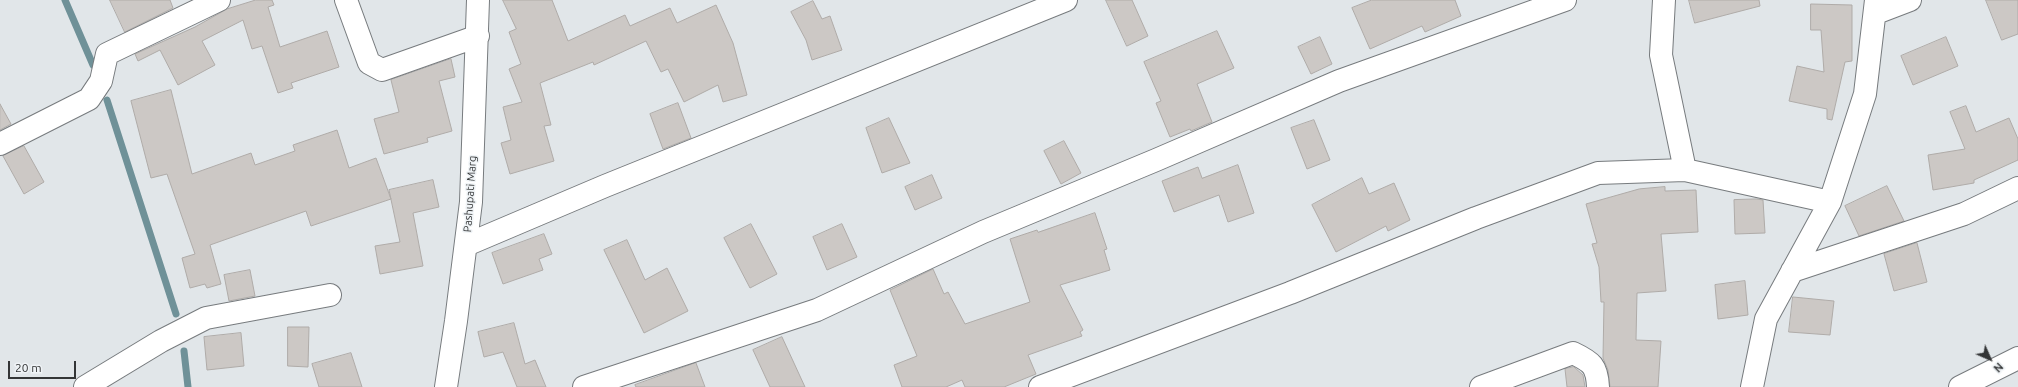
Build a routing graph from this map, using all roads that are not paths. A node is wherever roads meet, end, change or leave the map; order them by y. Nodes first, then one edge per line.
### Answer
1 (219, 0) edge
2 (346, 0) edge
3 (478, 0) edge
4 (1066, 0) edge
5 (1565, 0) edge
6 (1664, 0) edge
7 (1910, 0) edge
8 (1876, 6) edge
9 (478, 36) junction
10 (0, 144) edge
11 (1685, 170) junction
12 (2018, 188) edge
13 (1830, 202) junction
14 (466, 245) junction
15 (1792, 271) junction
16 (330, 295) dead end
17 (2018, 358) edge
18 (85, 387) edge
19 (446, 387) edge
20 (584, 387) edge
21 (1040, 387) edge
22 (1481, 387) edge
23 (1598, 387) edge
24 (1752, 387) edge
25 (1960, 387) edge

1 - 10 street
2 - 9 street
3 - 9 street, Pashupati Marg
4 - 14 street
5 - 20 street
6 - 11 street
7 - 8 street
8 - 13 street
9 - 14 street, Pashupati Marg
11 - 13 street
11 - 21 street
12 - 15 street
13 - 15 street
14 - 19 street, Pashupati Marg
15 - 24 street
16 - 18 street
17 - 25 street
22 - 23 street

